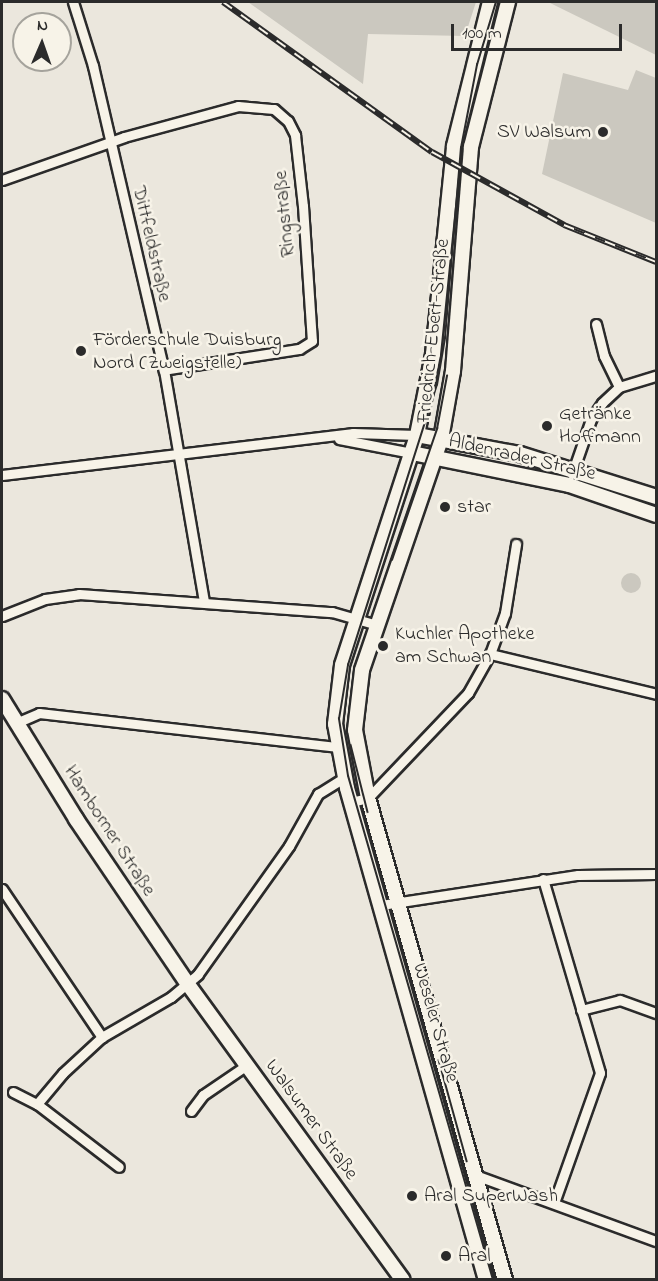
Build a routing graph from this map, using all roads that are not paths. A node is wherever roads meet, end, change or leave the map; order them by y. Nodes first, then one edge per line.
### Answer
1 (73, 2) edge
2 (490, 2) edge
3 (508, 2) edge
4 (110, 144) junction
5 (2, 180) edge
6 (596, 324) dead end
7 (164, 370) junction
8 (657, 376) edge
9 (619, 387) junction
10 (417, 435) junction
11 (333, 438) junction
12 (441, 439) junction
13 (412, 453) junction
14 (178, 454) junction
15 (434, 458) junction
16 (573, 468) junction
17 (2, 475) edge
18 (569, 485) junction
19 (657, 497) edge
20 (657, 515) edge
21 (516, 544) dead end
22 (204, 602) junction
23 (2, 616) edge
24 (357, 618) junction
25 (377, 625) junction
26 (490, 654) junction
27 (657, 694) edge
28 (2, 699) edge
29 (16, 723) junction
30 (336, 747) junction
31 (344, 778) junction
32 (368, 798) junction
33 (351, 802) junction
34 (657, 874) edge
35 (543, 879) junction
36 (2, 889) edge
37 (399, 900) junction
38 (381, 905) junction
39 (188, 983) junction
40 (581, 1010) junction
41 (657, 1013) edge
42 (102, 1037) junction
43 (246, 1065) junction
44 (13, 1092) dead end
45 (38, 1104) junction
46 (191, 1111) dead end
47 (119, 1167) dead end
48 (478, 1176) junction
49 (554, 1203) junction
50 (657, 1241) edge
51 (403, 1280) edge
52 (486, 1280) edge
53 (506, 1280) edge

1 - 4 street, Dittfeldstraße
2 - 10 main road, Friedrich-Ebert-Straße
3 - 12 main road, Friedrich-Ebert-Straße
4 - 5 street
4 - 7 street, Dittfeldstraße
4 - 7 street, Ringstraße
6 - 9 street
7 - 14 street, Dittfeldstraße
8 - 9 street
9 - 16 street
10 - 11 street
10 - 12 main road, Aldenrader Straße
10 - 13 main road, Friedrich-Ebert-Straße
11 - 13 street
11 - 14 street
12 - 15 main road, Friedrich-Ebert-Straße
12 - 16 main road, Aldenrader Straße
13 - 15 main road, Aldenrader Straße
13 - 24 main road, Friedrich-Ebert-Straße
14 - 17 street
14 - 22 street, Dittfeldstraße
15 - 18 main road, Aldenrader Straße
15 - 25 main road, Friedrich-Ebert-Straße
16 - 18 street
16 - 19 main road, Aldenrader Straße
18 - 20 main road, Aldenrader Straße
21 - 26 street
22 - 23 street
22 - 24 street
24 - 25 street
24 - 30 main road, Friedrich-Ebert-Straße
25 - 32 main road, Friedrich-Ebert-Straße
26 - 27 street
26 - 32 street
28 - 29 main road, Hamborner Straße
29 - 30 street
29 - 39 main road, Hamborner Straße
30 - 31 main road, Friedrich-Ebert-Straße
31 - 33 main road, Weseler Straße
31 - 39 street
32 - 33 street
32 - 37 main road, Weseler Straße
33 - 38 main road, Weseler Straße
34 - 35 street
35 - 37 street
35 - 40 street
36 - 42 street
37 - 38 street
37 - 48 main road, Weseler Straße
38 - 52 main road, Weseler Straße
39 - 42 street
39 - 43 main road, Walsumer Straße
40 - 41 street
40 - 49 street
42 - 45 street
43 - 46 street
43 - 51 main road, Walsumer Straße
44 - 45 street
45 - 47 street
48 - 49 street
48 - 53 main road, Weseler Straße
49 - 50 street

